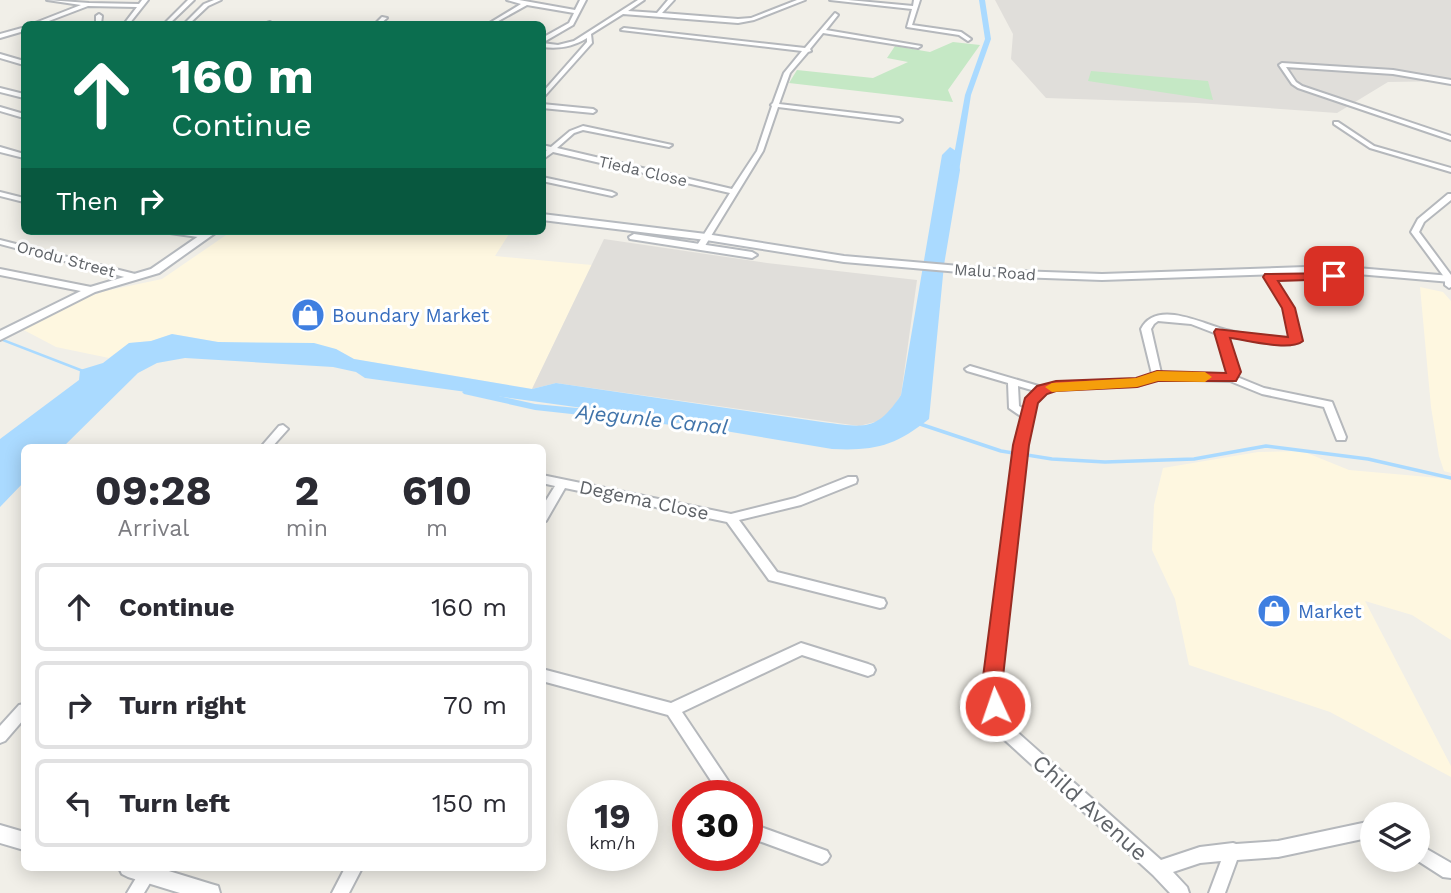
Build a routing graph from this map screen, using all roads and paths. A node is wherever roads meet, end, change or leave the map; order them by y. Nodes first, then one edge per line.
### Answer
1 (50, 0) edge
2 (101, 0) edge
3 (145, 0) edge
4 (191, 0) edge
5 (218, 0) edge
6 (510, 0) edge
7 (545, 0) edge
8 (583, 0) edge
9 (641, 0) edge
10 (671, 0) edge
11 (802, 0) edge
12 (833, 0) edge
13 (917, 0) edge
14 (526, 2) edge
15 (89, 5) junction
16 (140, 6) junction
17 (539, 6) junction
18 (914, 8) junction
19 (578, 12) junction
20 (623, 12) junction
21 (658, 15) junction
22 (835, 15) dead end
23 (99, 16) dead end
24 (384, 18) dead end
25 (45, 21) edge
26 (99, 21) edge
27 (129, 21) edge
28 (169, 21) edge
29 (189, 21) edge
30 (380, 21) edge
31 (495, 21) edge
32 (21, 30) edge
33 (624, 30) dead end
34 (823, 31) junction
35 (589, 35) junction
36 (0, 36) edge
37 (968, 38) dead end
38 (546, 41) edge
39 (546, 44) edge
40 (918, 46) dead end
41 (809, 50) junction
42 (0, 56) edge
43 (21, 62) edge
44 (1451, 82) edge
45 (546, 88) edge
46 (0, 90) edge
47 (21, 95) edge
48 (775, 105) junction
49 (546, 106) edge
50 (0, 110) edge
51 (593, 111) dead end
52 (21, 115) edge
53 (898, 120) dead end
54 (1336, 123) dead end
55 (1451, 138) edge
56 (669, 145) dead end
57 (546, 148) edge
58 (0, 149) edge
59 (553, 149) junction
60 (21, 155) edge
61 (546, 155) edge
62 (1451, 170) edge
63 (546, 180) edge
64 (734, 192) junction
65 (0, 194) edge
66 (612, 194) dead end
67 (1451, 196) edge
68 (21, 199) edge
69 (1447, 204) edge
70 (546, 218) edge
71 (546, 226) edge
72 (208, 235) edge
73 (0, 242) edge
74 (703, 242) junction
75 (0, 272) edge
76 (132, 276) junction
77 (1221, 276) junction
78 (1270, 277) junction
79 (1450, 282) edge
80 (91, 290) junction
81 (1221, 332) junction
82 (0, 336) edge
83 (970, 369) dead end
84 (1157, 376) junction
85 (1231, 378) junction
86 (1013, 382) junction
87 (1042, 390) junction
88 (1027, 415) junction
89 (283, 429) dead end
90 (1341, 437) dead end
91 (269, 444) edge
92 (546, 480) edge
93 (852, 480) dead end
94 (562, 483) junction
95 (546, 511) edge
96 (731, 518) junction
97 (880, 603) dead end
98 (868, 670) dead end
99 (546, 676) edge
100 (672, 710) junction
101 (21, 713) edge
102 (0, 736) edge
103 (719, 780) edge
104 (1360, 832) edge
105 (0, 834) edge
106 (763, 835) edge
107 (21, 840) edge
108 (1233, 851) junction
109 (822, 856) dead end
110 (1430, 859) edge
111 (1159, 869) junction
112 (140, 871) edge
113 (352, 871) edge
114 (1449, 871) dead end
115 (148, 873) junction
116 (135, 893) edge
117 (211, 893) edge
118 (341, 893) edge
119 (1181, 893) edge
120 (1217, 893) edge

1 - 15 street
2 - 15 street
3 - 16 street
4 - 28 street
5 - 29 street
6 - 14 street
7 - 17 street
8 - 19 street
9 - 20 street
10 - 21 street
11 - 21 street
12 - 18 street
13 - 18 street
14 - 17 street
14 - 31 street
15 - 16 street
15 - 25 street
16 - 27 street
17 - 19 street
18 - 37 street
19 - 38 street
20 - 21 street
20 - 35 street
22 - 34 street
23 - 26 street
24 - 30 street
32 - 36 street
33 - 41 street
34 - 40 street
34 - 41 street
35 - 39 street
35 - 45 street
41 - 48 street
42 - 43 street
44 - 55 street
46 - 47 street
48 - 53 street
48 - 64 street
49 - 51 street
50 - 52 street
54 - 62 street
56 - 59 street
57 - 59 street, Tieda Close
58 - 60 street
59 - 61 street
59 - 64 street, Tieda Close
63 - 66 street
64 - 74 street
65 - 68 street
67 - 69 street
69 - 79 street
70 - 74 main road, Malu Road
71 - 74 main road, Malu Road
72 - 76 main road
73 - 76 street, Orodu Street
74 - 77 main road, Malu Road
75 - 80 street
76 - 80 main road
77 - 78 main road, Malu Road
77 - 79 main road, Malu Road
78 - 79 main road, Malu Road
78 - 81 street
80 - 82 main road
81 - 84 street
81 - 85 street
83 - 86 street
84 - 85 street
84 - 87 street
85 - 90 street
86 - 87 street
86 - 88 street
87 - 88 street, Child Avenue
88 - 111 street, Child Avenue
89 - 91 street
92 - 94 street, Degema Close
93 - 96 street
94 - 95 street
94 - 96 street, Degema Close
96 - 97 street, Degema Close
98 - 100 street
99 - 100 street
100 - 103 street
101 - 102 street
104 - 108 street
105 - 107 street
106 - 109 street
108 - 111 street
108 - 120 street
110 - 114 street
111 - 119 street, Child Avenue
112 - 115 street
113 - 118 street
115 - 116 street
115 - 117 street

